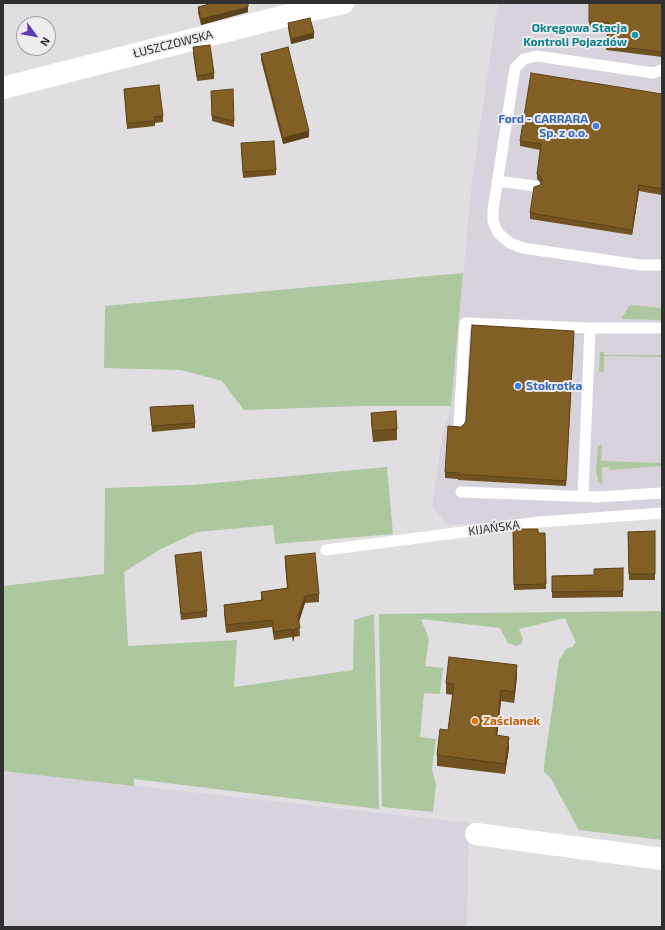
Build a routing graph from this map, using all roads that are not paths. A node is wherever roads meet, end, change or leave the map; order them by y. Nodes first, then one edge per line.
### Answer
1 (343, 3) edge
2 (662, 70) edge
3 (3, 88) edge
4 (497, 181) junction
5 (535, 186) edge
6 (662, 265) edge
7 (590, 328) junction
8 (662, 328) edge
9 (459, 425) edge
10 (461, 492) dead end
11 (662, 493) edge
12 (583, 496) junction
13 (662, 513) edge
14 (326, 550) dead end
15 (476, 834) dead end
16 (662, 859) edge

1 - 3 street, ŁUSZCZOWSKA
2 - 4 lane
4 - 5 lane
4 - 6 lane
7 - 8 lane
7 - 9 lane
7 - 12 lane
10 - 12 lane
11 - 12 lane
13 - 14 lane, KIJAŃSKA
15 - 16 street

